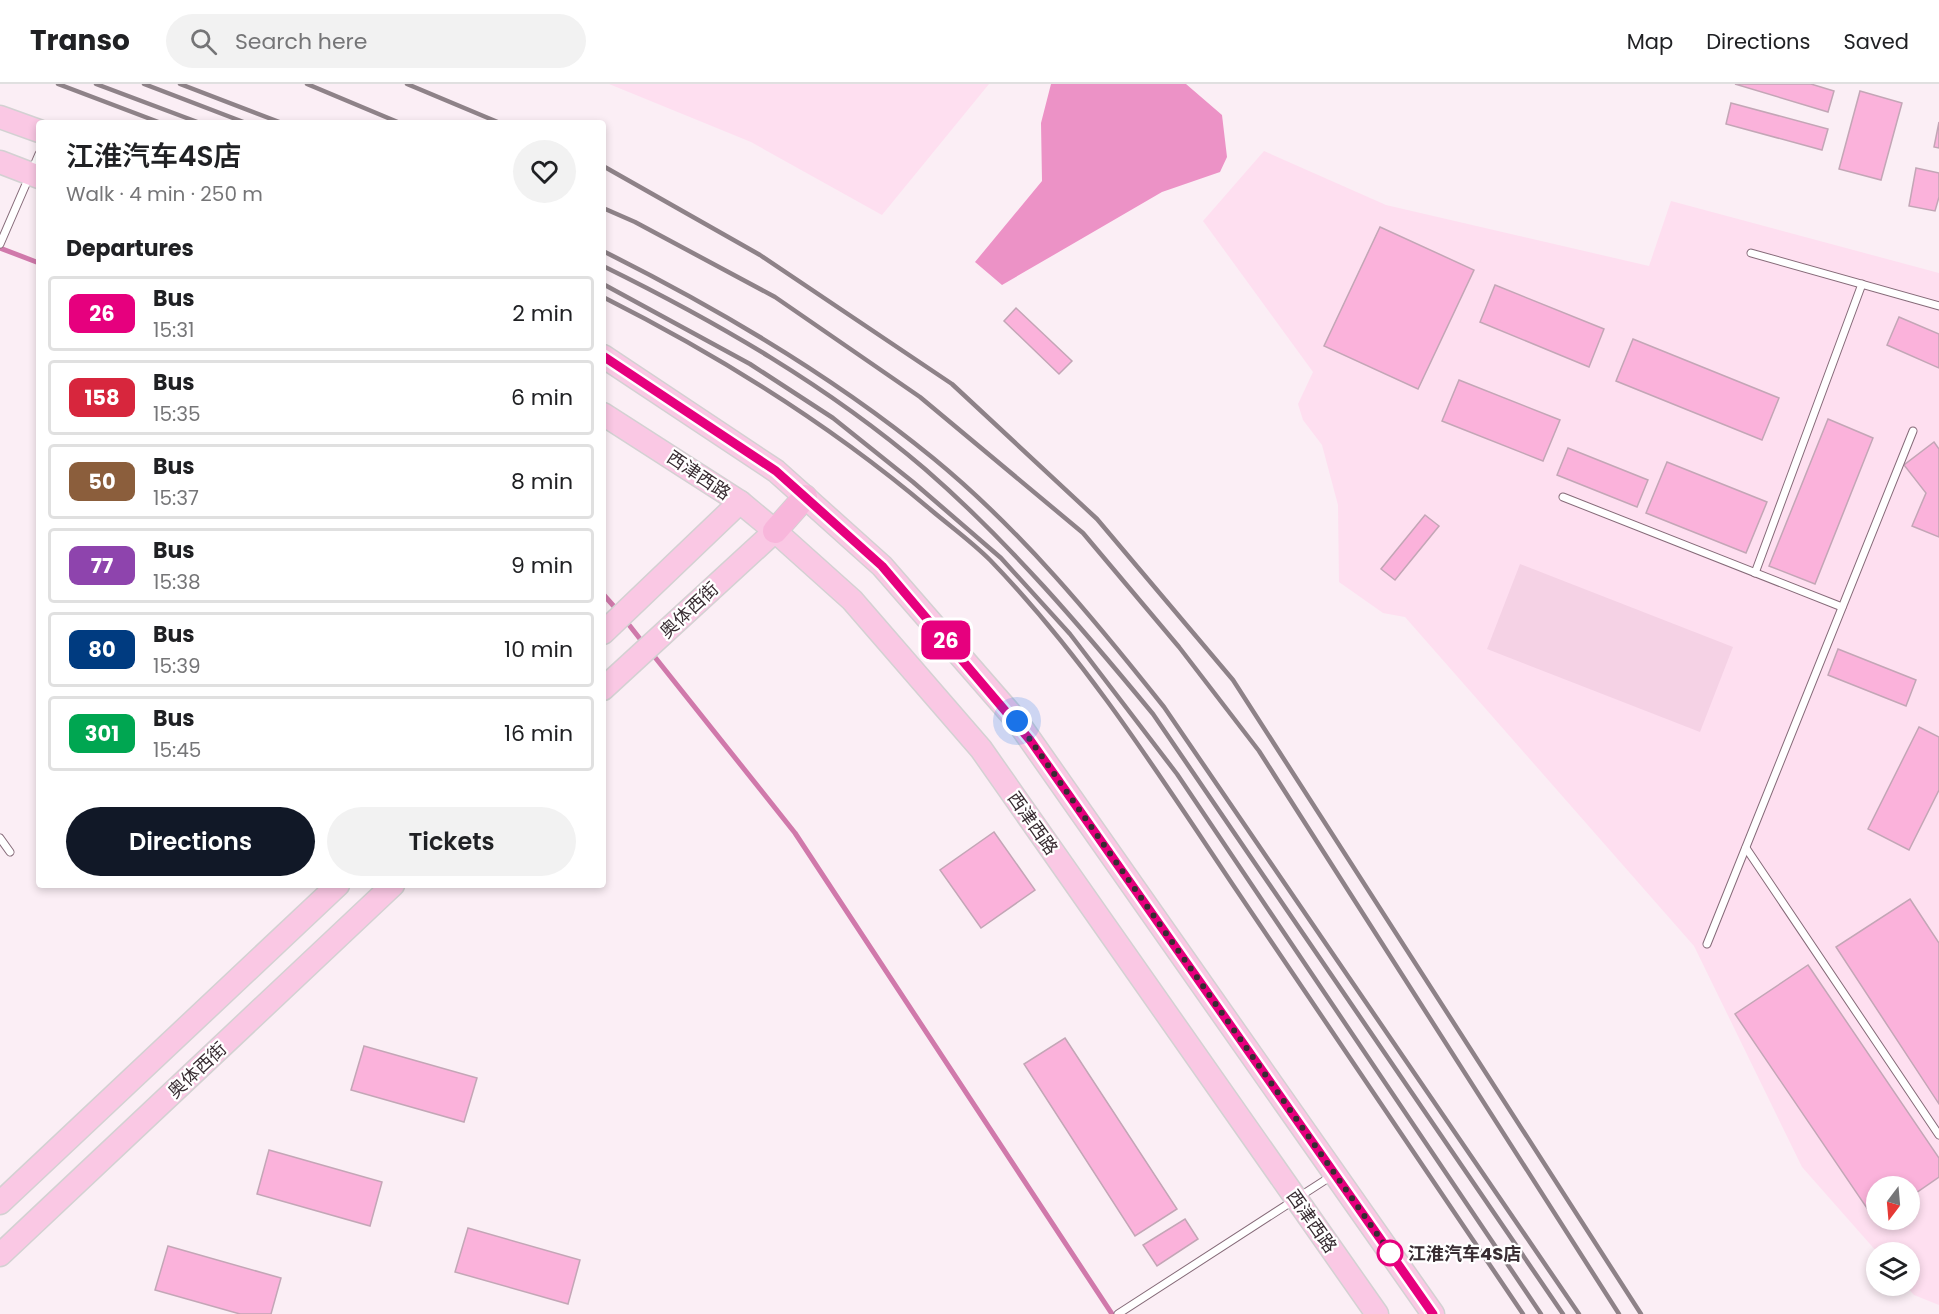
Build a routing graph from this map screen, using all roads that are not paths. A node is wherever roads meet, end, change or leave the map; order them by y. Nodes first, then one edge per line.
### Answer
1 (0, 117) edge
2 (36, 130) edge
3 (0, 162) edge
4 (36, 169) edge
5 (0, 244) edge
6 (1751, 253) dead end
7 (1862, 284) junction
8 (1939, 306) edge
9 (606, 358) edge
10 (606, 416) edge
11 (1913, 431) dead end
12 (805, 497) junction
13 (1563, 497) dead end
14 (740, 502) junction
15 (775, 531) junction
16 (1755, 573) junction
17 (1842, 607) junction
18 (606, 630) edge
19 (606, 686) edge
20 (0, 838) edge
21 (1746, 848) junction
22 (10, 852) dead end
23 (335, 888) edge
24 (390, 888) edge
25 (1707, 944) dead end
26 (1939, 1135) edge
27 (1334, 1173) junction
28 (1297, 1199) junction
29 (0, 1203) edge
30 (0, 1255) edge
31 (1118, 1314) edge
32 (1377, 1314) edge
33 (1433, 1314) edge

1 - 2 main road
3 - 4 main road
4 - 5 lane
6 - 7 lane
7 - 8 lane
7 - 16 lane
9 - 12 main road
10 - 14 main road, 西津西路
11 - 17 lane
12 - 15 highway
12 - 27 main road
13 - 16 lane
14 - 15 main road, 西津西路
14 - 18 main road
15 - 19 main road, 奥体西街
15 - 28 main road, 西津西路
16 - 17 lane
17 - 21 lane
20 - 22 lane
21 - 25 lane
21 - 26 lane
23 - 29 main road, 奥体西街
24 - 30 main road, 奥体西街
27 - 28 lane
27 - 33 main road
28 - 31 lane
28 - 32 main road, 西津西路

